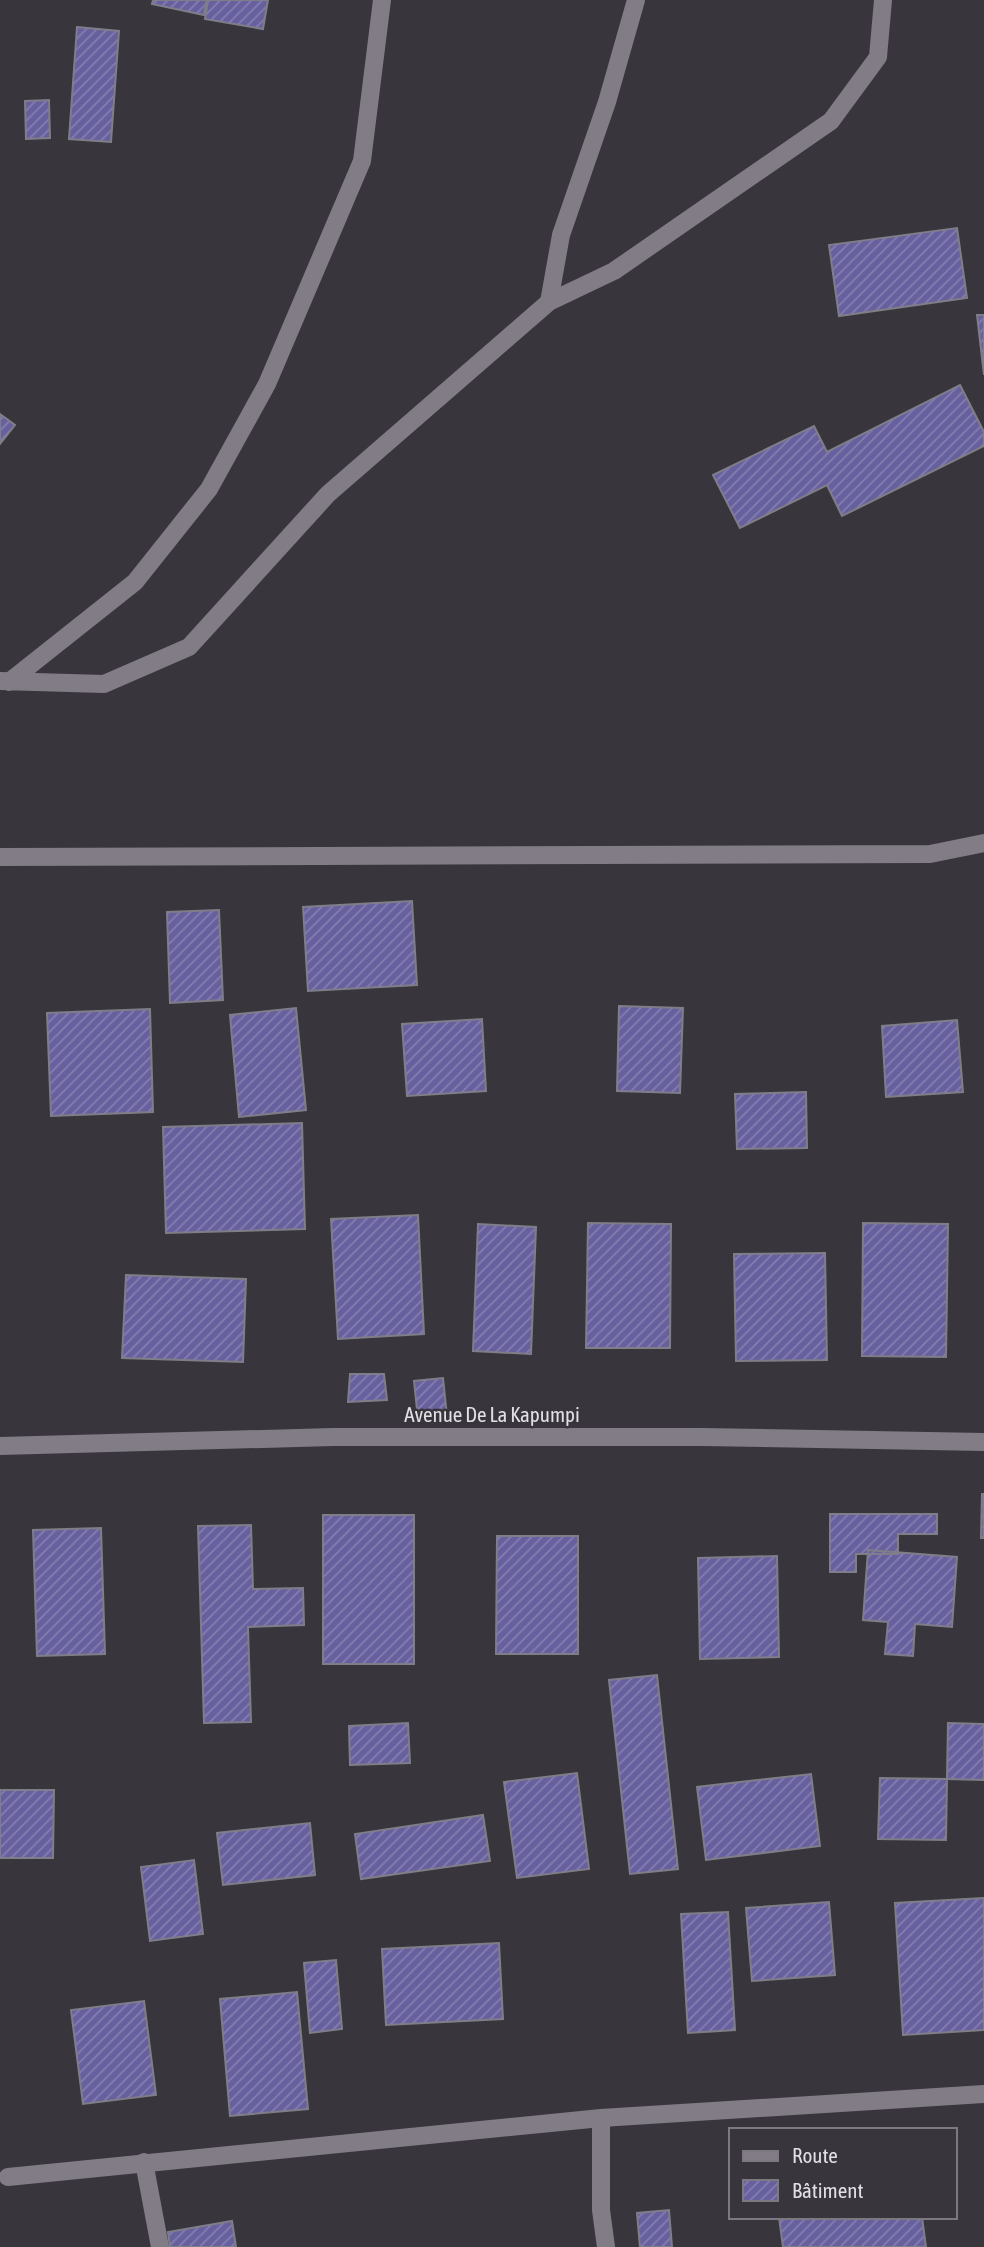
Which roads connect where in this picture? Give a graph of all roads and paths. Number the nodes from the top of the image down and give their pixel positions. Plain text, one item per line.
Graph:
1 (382, 0) edge
2 (636, 0) edge
3 (883, 0) edge
4 (549, 302) junction
5 (4, 681) edge
6 (984, 844) edge
7 (0, 857) edge
8 (984, 1442) edge
9 (0, 1446) edge
10 (984, 2094) edge
11 (601, 2118) junction
12 (144, 2162) junction
13 (8, 2177) dead end
14 (160, 2247) edge
15 (606, 2247) edge

1 - 5 street
2 - 4 street
3 - 4 street
4 - 5 street
6 - 7 street
8 - 9 street, Avenue De La Kapumpi
10 - 11 street
11 - 12 street
11 - 15 street
12 - 13 street
12 - 14 street

